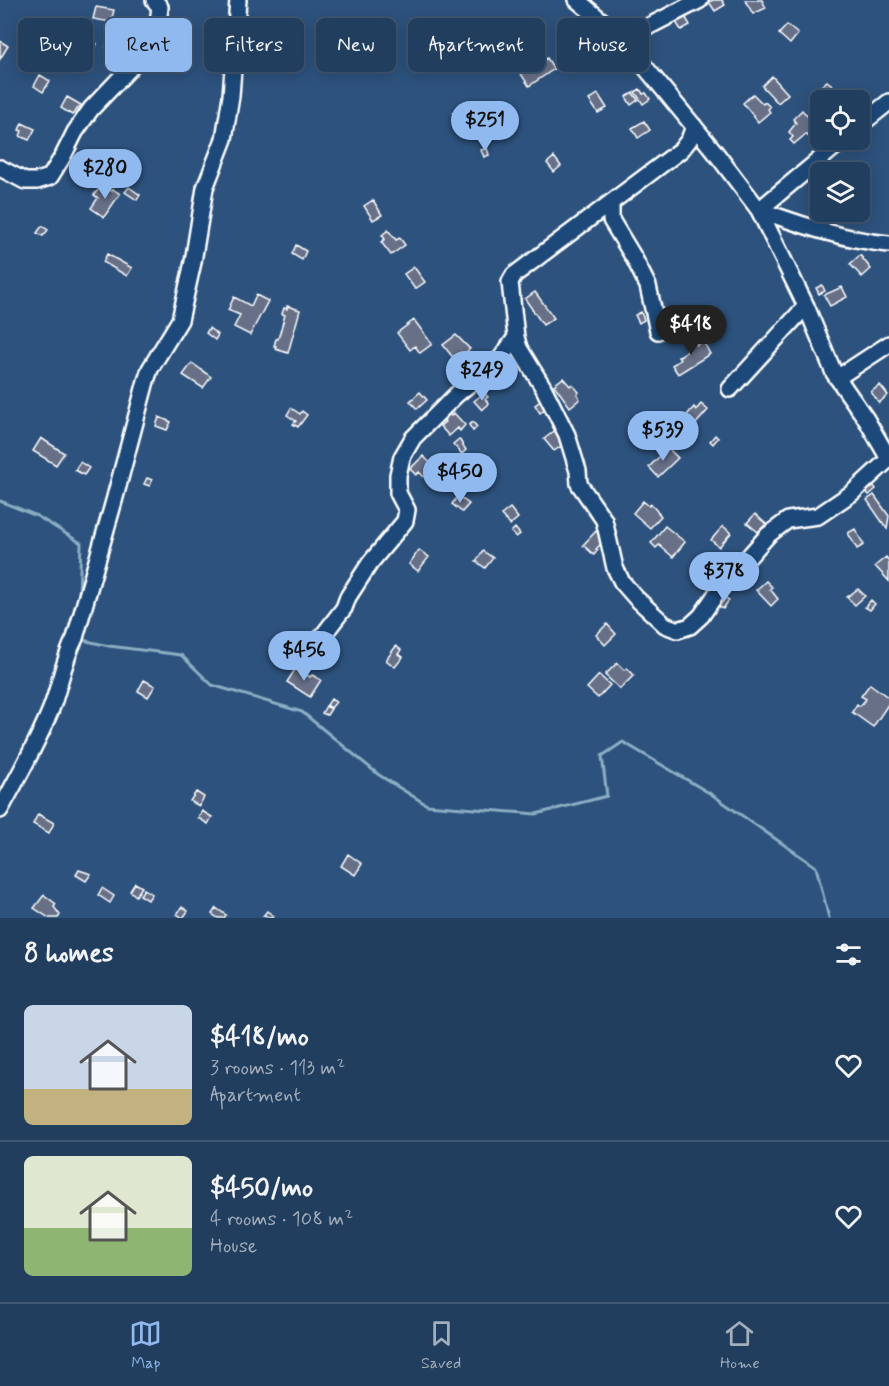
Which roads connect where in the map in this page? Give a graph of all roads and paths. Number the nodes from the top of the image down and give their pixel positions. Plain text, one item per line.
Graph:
1 (154, 0) edge
2 (238, 0) edge
3 (577, 0) edge
4 (700, 0) edge
5 (598, 18) edge
6 (649, 26) edge
7 (649, 72) edge
8 (889, 102) edge
9 (870, 117) edge
10 (694, 126) junction
11 (831, 150) edge
12 (0, 168) edge
13 (611, 203) junction
14 (759, 210) junction
15 (889, 244) edge
16 (806, 306) junction
17 (658, 331) dead end
18 (516, 337) junction
19 (889, 344) edge
20 (837, 378) junction
21 (730, 389) dead end
22 (308, 655) dead end
23 (0, 810) edge

1 - 12 street
2 - 23 street
3 - 5 street
4 - 6 street
7 - 10 street
8 - 9 street
10 - 13 street
10 - 14 street
11 - 14 street
13 - 17 street
13 - 18 street
14 - 15 street
14 - 16 street
16 - 20 street
16 - 21 street
18 - 20 street
18 - 22 street
19 - 20 street

